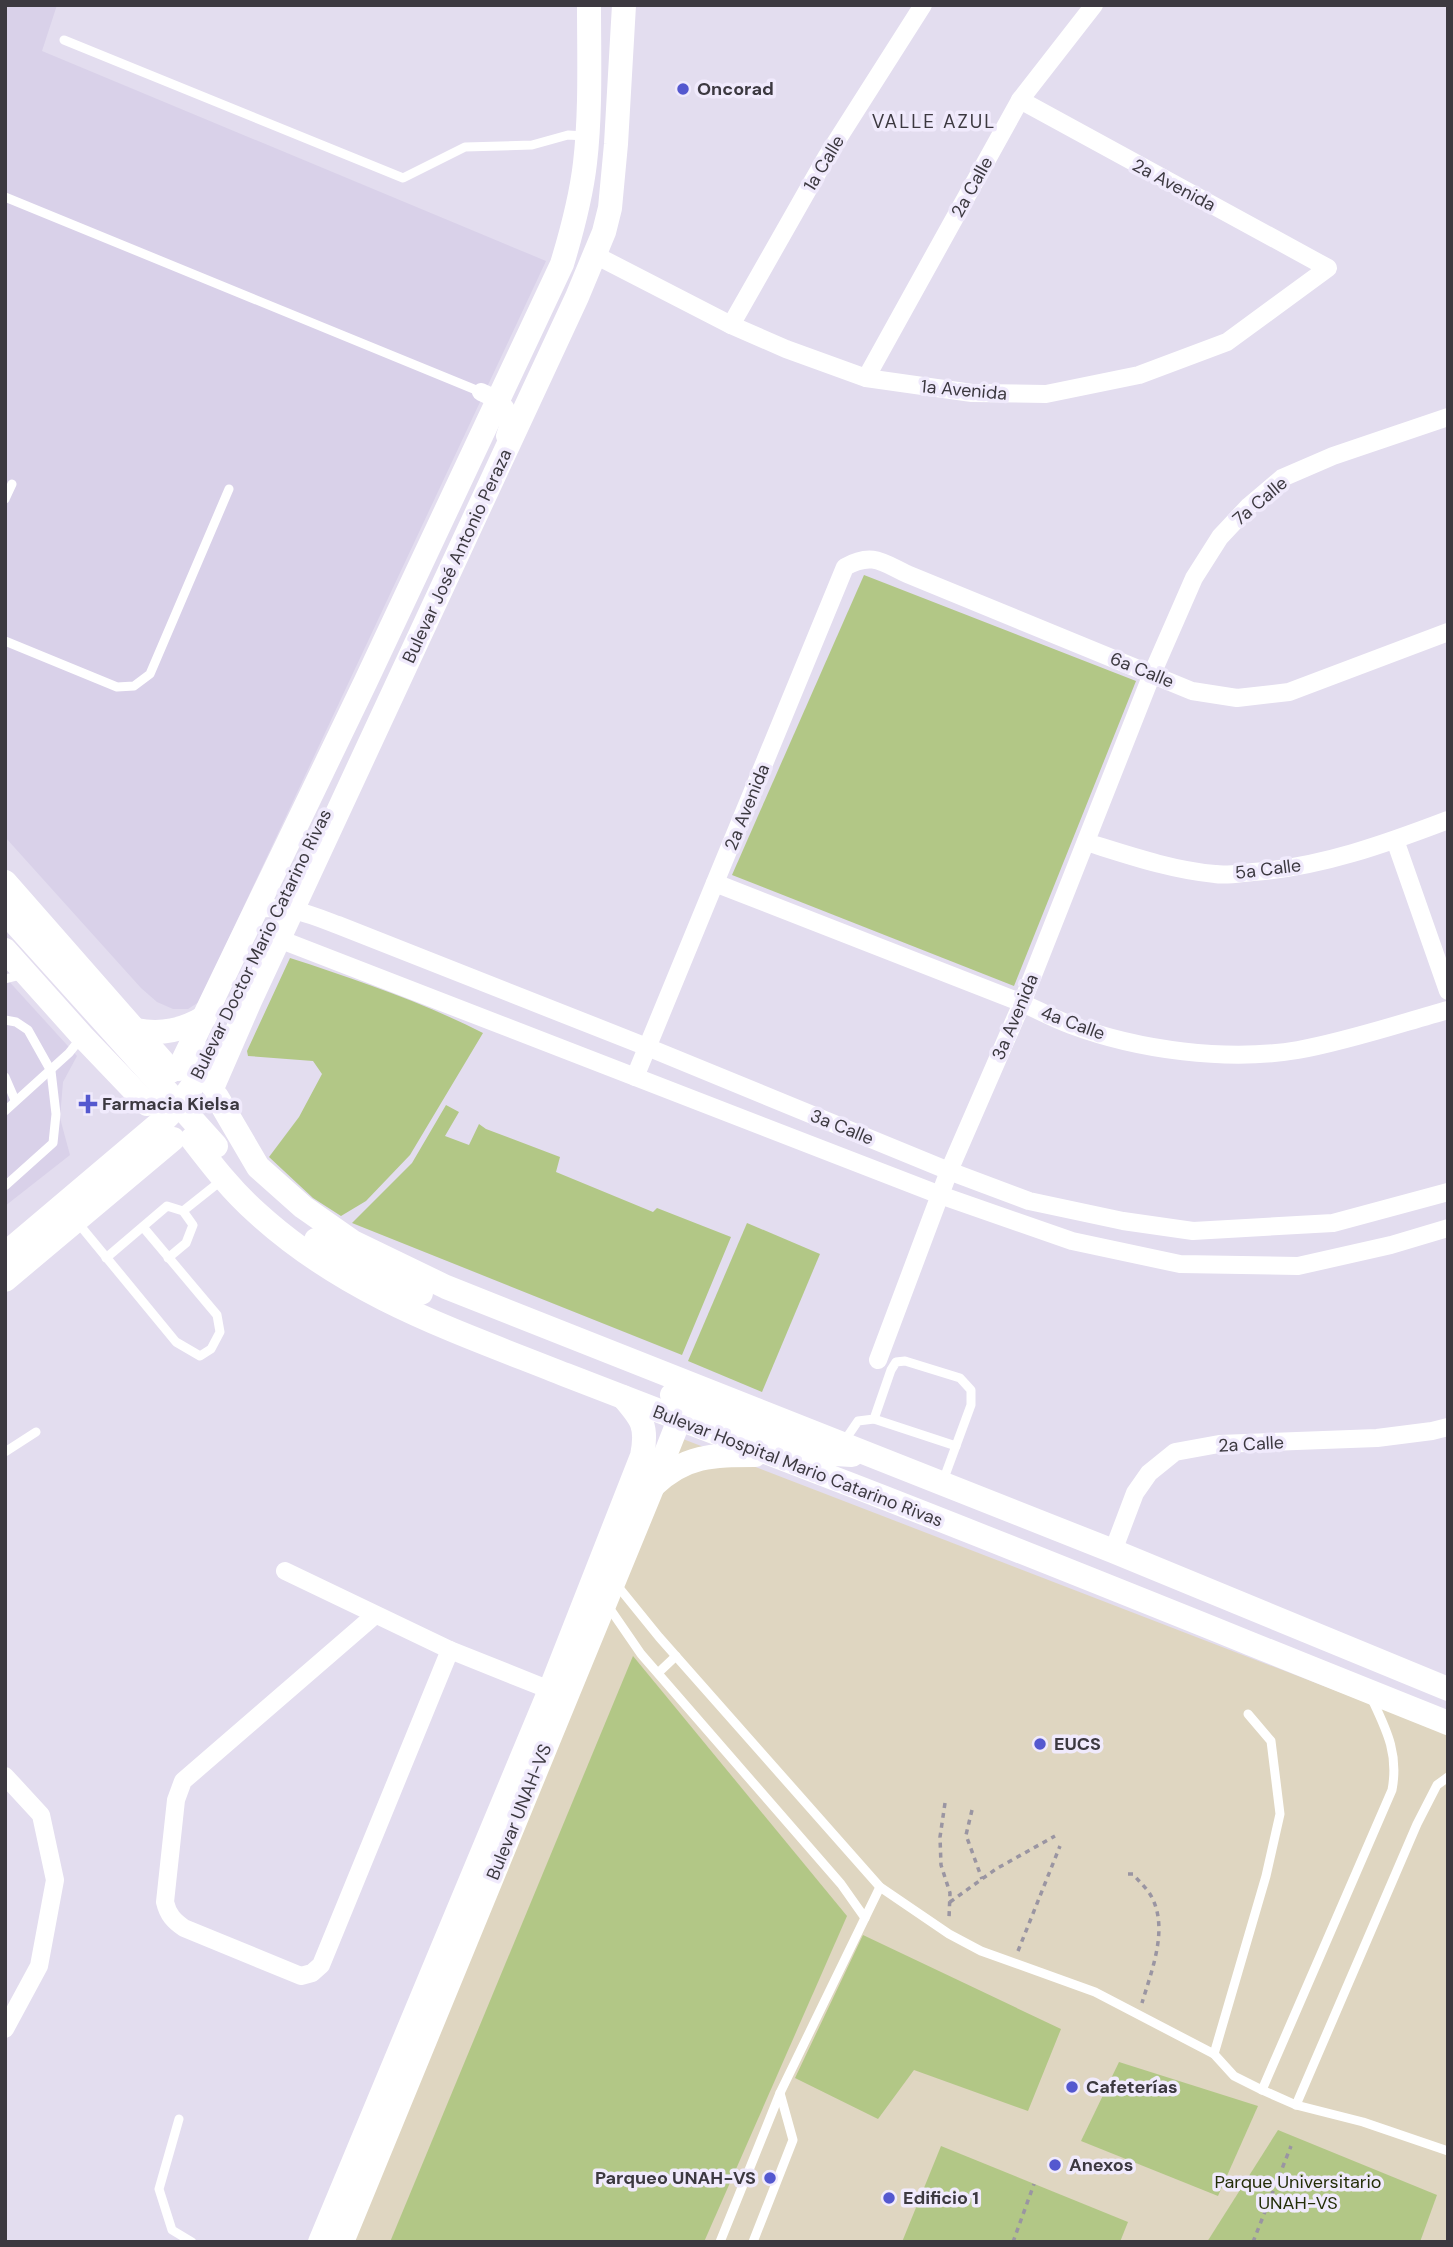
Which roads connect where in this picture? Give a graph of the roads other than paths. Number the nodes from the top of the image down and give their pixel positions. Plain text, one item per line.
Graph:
1 (589, 5) edge
2 (624, 5) edge
3 (923, 5) edge
4 (1094, 5) edge
5 (64, 40) dead end
6 (1020, 100) junction
7 (587, 136) junction
8 (5, 197) edge
9 (595, 255) junction
10 (1328, 268) joint
11 (731, 325) junction
12 (866, 378) junction
13 (491, 396) junction
14 (1448, 416) edge
15 (12, 484) dead end
16 (229, 489) dead end
17 (5, 499) edge
18 (479, 509) junction
19 (845, 567) joint
20 (1448, 632) edge
21 (5, 640) edge
22 (1152, 674) junction
23 (365, 683) junction
24 (392, 695) junction
25 (364, 725) junction
26 (1448, 820) edge
27 (1395, 840) junction
28 (1086, 842) junction
29 (5, 882) edge
30 (715, 883) junction
31 (257, 909) junction
32 (293, 909) junction
33 (5, 912) edge
34 (279, 939) junction
35 (5, 950) edge
36 (16, 977) edge
37 (1448, 991) edge
38 (1022, 1003) junction
39 (1448, 1010) edge
40 (205, 1017) junction
41 (5, 1020) edge
42 (136, 1030) junction
43 (82, 1036) junction
44 (647, 1047) junction
45 (175, 1070) junction
46 (51, 1071) junction
47 (5, 1077) edge
48 (635, 1077) junction
49 (215, 1092) junction
50 (15, 1100) junction
51 (148, 1109) junction
52 (5, 1111) edge
53 (182, 1139) junction
54 (949, 1171) junction
55 (223, 1179) junction
56 (5, 1186) edge
57 (1448, 1192) edge
58 (940, 1195) junction
59 (183, 1211) junction
60 (77, 1222) junction
61 (143, 1227) junction
62 (1448, 1228) edge
63 (5, 1232) edge
64 (5, 1254) edge
65 (106, 1258) junction
66 (168, 1258) junction
67 (5, 1280) edge
68 (878, 1360) dead end
69 (679, 1379) junction
70 (622, 1397) junction
71 (874, 1419) junction
72 (679, 1420) junction
73 (1448, 1427) edge
74 (36, 1432) dead end
75 (842, 1444) junction
76 (956, 1446) junction
77 (5, 1452) edge
78 (818, 1453) junction
79 (771, 1455) junction
80 (870, 1456) junction
81 (942, 1483) junction
82 (653, 1486) junction
83 (857, 1488) junction
84 (1113, 1551) junction
85 (285, 1571) dead end
86 (610, 1592) junction
87 (375, 1615) junction
88 (450, 1650) junction
89 (676, 1656) junction
90 (658, 1673) junction
91 (1448, 1689) edge
92 (550, 1690) junction
93 (1369, 1692) junction
94 (1248, 1714) dead end
95 (1448, 1723) edge
96 (5, 1776) edge
97 (1448, 1777) edge
98 (497, 1841) junction
99 (880, 1887) junction
100 (864, 1918) junction
101 (430, 2002) junction
102 (5, 2029) edge
103 (1214, 2054) junction
104 (1262, 2090) junction
105 (780, 2092) junction
106 (1296, 2105) junction
107 (179, 2119) dead end
108 (1448, 2151) edge
109 (192, 2242) edge
110 (320, 2242) edge
111 (342, 2242) edge
112 (720, 2242) edge
113 (753, 2242) edge

1 - 7 main road, Bulevar José Antonio Peraza
2 - 9 main road, Bulevar José Antonio Peraza
3 - 11 street, 1a Calle
4 - 6 street, 2a Calle
5 - 7 lane
6 - 10 street, 2a Avenida
6 - 12 street, 2a Calle
7 - 13 main road, Bulevar José Antonio Peraza
8 - 13 lane
9 - 11 street, 1a Avenida
9 - 18 main road, Bulevar José Antonio Peraza
10 - 12 street, 1a Avenida
11 - 12 street, 1a Avenida
13 - 18 street
13 - 23 main road, Bulevar José Antonio Peraza
14 - 22 street, 7a Calle
15 - 17 lane
16 - 21 lane
18 - 24 main road, Bulevar José Antonio Peraza
19 - 22 street, 6a Calle
19 - 30 street, 2a Avenida
20 - 22 street, 6a Calle
22 - 28 street, 3a Avenida
23 - 25 main road
23 - 31 main road, Bulevar José Antonio Peraza
24 - 25 main road
24 - 32 main road, Bulevar José Antonio Peraza
25 - 64 main road, Bulevar Doctor Mario Catarino Rivas
26 - 27 street, 5a Calle
27 - 28 street, 5a Calle
27 - 37 street
28 - 38 street, 3a Avenida
29 - 42 main road
30 - 38 street, 4a Calle
30 - 44 street, 2a Avenida
31 - 32 street, 3a Calle
31 - 40 main road, Bulevar José Antonio Peraza
32 - 34 main road, Bulevar José Antonio Peraza
32 - 44 street, 3a Calle
33 - 78 main road, Bulevar Hospital Mario Catarino Rivas
34 - 48 street, 3a Calle
34 - 49 main road, Bulevar José Antonio Peraza
35 - 36 main road
36 - 43 main road
38 - 39 street, 4a Calle
38 - 54 street, 3a Avenida
40 - 42 main road
40 - 45 main road, Bulevar José Antonio Peraza
41 - 46 lane
42 - 45 main road
43 - 46 lane
43 - 51 main road
44 - 48 street, 2a Avenida
44 - 54 street, 3a Calle
45 - 49 main road
45 - 51 main road
46 - 50 lane
46 - 56 lane
47 - 50 lane
48 - 58 street, 3a Calle
49 - 53 main road
49 - 69 main road, Bulevar Hospital Mario Catarino Rivas
50 - 52 lane
51 - 53 main road
51 - 63 main road
53 - 55 main road, Bulevar Hospital Mario Catarino Rivas
53 - 60 main road
54 - 57 street, 3a Calle
54 - 58 street, 3a Avenida
55 - 59 lane
55 - 70 main road, Bulevar Hospital Mario Catarino Rivas
58 - 62 street, 3a Calle
58 - 68 street, 3a Avenida
59 - 61 lane
59 - 66 lane
60 - 65 lane
60 - 67 main road
61 - 65 lane
61 - 66 lane
65 - 66 lane
69 - 72 main road, Bulevar UNAH-VS
69 - 75 main road, Bulevar Hospital Mario Catarino Rivas
70 - 72 main road, Bulevar Hospital Mario Catarino Rivas
70 - 92 main road, Bulevar UNAH-VS
71 - 75 lane
71 - 76 lane
71 - 76 lane
72 - 79 main road, Bulevar Hospital Mario Catarino Rivas
72 - 82 main road, Bulevar UNAH-VS
73 - 84 street, 2a Calle
74 - 77 lane
75 - 80 main road, Bulevar Hospital Mario Catarino Rivas
76 - 81 lane
78 - 80 main road
78 - 83 main road
79 - 82 main road
79 - 83 main road, Bulevar Hospital Mario Catarino Rivas
80 - 81 main road, Bulevar Hospital Mario Catarino Rivas
81 - 84 main road, Bulevar Hospital Mario Catarino Rivas
82 - 86 main road, Bulevar UNAH-VS
83 - 93 main road, Bulevar Hospital Mario Catarino Rivas
84 - 91 main road, Bulevar Hospital Mario Catarino Rivas
85 - 87 street
86 - 89 lane
86 - 90 lane
86 - 98 main road, Bulevar UNAH-VS
87 - 88 street
87 - 88 street
88 - 92 street
89 - 90 lane
89 - 99 lane
90 - 100 lane
92 - 98 main road, Bulevar UNAH-VS
93 - 95 main road, Bulevar Hospital Mario Catarino Rivas
93 - 104 lane
94 - 103 lane
96 - 102 street
97 - 106 lane
98 - 101 main road, Bulevar UNAH-VS
99 - 100 lane
99 - 103 lane
100 - 105 lane
101 - 110 main road, Bulevar UNAH-VS
101 - 111 main road, Bulevar UNAH-VS
103 - 104 lane
104 - 106 lane
105 - 112 lane
105 - 113 lane
106 - 108 lane
107 - 109 lane

